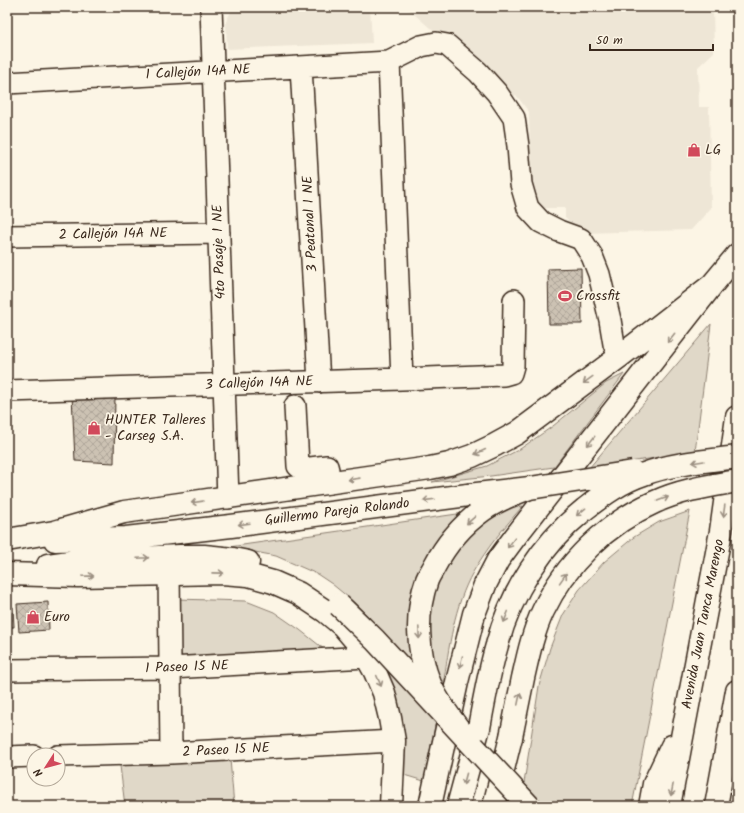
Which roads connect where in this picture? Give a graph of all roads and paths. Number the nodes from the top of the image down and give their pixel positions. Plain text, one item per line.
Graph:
1 (211, 7) edge
2 (389, 62) junction
3 (301, 67) junction
4 (213, 71) junction
5 (7, 82) edge
6 (218, 233) junction
7 (7, 236) edge
8 (737, 255) edge
9 (712, 285) junction
10 (514, 300) dead end
11 (619, 357) junction
12 (402, 379) junction
13 (319, 382) junction
14 (224, 385) junction
15 (7, 391) edge
16 (295, 406) dead end
17 (737, 417) edge
18 (737, 456) edge
19 (666, 467) junction
20 (737, 481) edge
21 (328, 483) junction
22 (530, 488) junction
23 (228, 498) junction
24 (7, 541) edge
25 (7, 572) edge
26 (169, 574) junction
27 (367, 657) junction
28 (170, 668) junction
29 (7, 670) edge
30 (737, 691) edge
31 (686, 718) junction
32 (471, 731) junction
33 (394, 741) junction
34 (737, 752) edge
35 (171, 753) junction
36 (26, 756) edge
37 (66, 756) edge
38 (7, 757) edge
39 (391, 806) edge
40 (430, 806) edge
41 (458, 806) edge
42 (494, 806) edge
43 (529, 806) edge
44 (650, 806) edge
45 (669, 806) edge
46 (716, 806) edge
47 (719, 806) edge

1 - 4 street, 4to Pasaje 1 NE
2 - 3 street, 1 Callejón 14A NE
2 - 11 street
2 - 12 street
3 - 4 street, 1 Callejón 14A NE
3 - 13 street, 3 Peatonal 1 NE
4 - 5 street, 1 Callejón 14A NE
4 - 6 street, 4to Pasaje 1 NE
6 - 7 street, 2 Callejón 14A NE
6 - 14 street, 4to Pasaje 1 NE
8 - 9 main road
9 - 11 main road
9 -> 40 main road
10 - 12 street, 3 Callejón 14A NE
11 -> 21 main road
12 - 13 street, 3 Callejón 14A NE
13 - 14 street, 3 Callejón 14A NE
14 - 15 street, 3 Callejón 14A NE
14 - 23 street, 4to Pasaje 1 NE
16 - 21 street
17 -> 31 main road, Avenida Juan Tanca Marengo
18 -> 19 main road, bridge
19 - 22 main road, Guillermo Pareja Rolando, bridge
19 -> 32 main road, bridge
42 -> 20 main road, bridge
21 - 23 main road
22 -> 24 main road, Guillermo Pareja Rolando, bridge
22 -> 32 main road, bridge
23 -> 24 main road
25 -> 26 main road
25 -> 32 main road, bridge
26 -> 27 main road
26 - 28 street
27 - 28 street, 1 Paseo 15 NE
27 -> 33 main road
28 - 29 street, 1 Paseo 15 NE
28 - 35 street
30 - 46 main road
31 - 44 main road
31 -> 45 main road, Avenida Juan Tanca Marengo
32 -> 41 main road
32 - 43 main road, bridge
33 - 35 street, 2 Paseo 15 NE
33 - 39 main road
34 - 47 main road
35 - 37 street, 2 Paseo 15 NE
36 - 38 street

